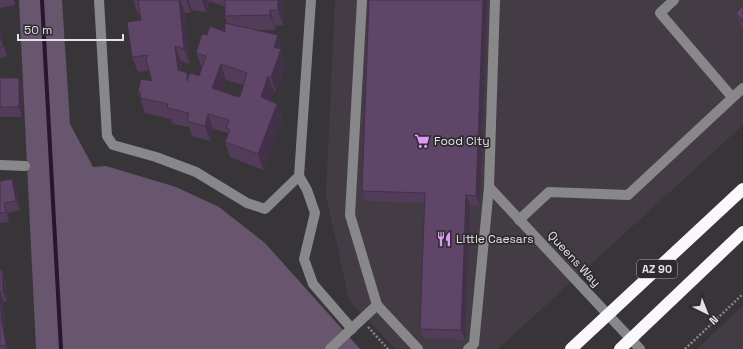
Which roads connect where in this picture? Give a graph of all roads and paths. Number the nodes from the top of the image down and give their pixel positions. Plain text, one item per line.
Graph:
1 (98, 0) edge
2 (311, 0) edge
3 (362, 0) edge
4 (495, 0) edge
5 (674, 0) edge
6 (743, 88) edge
7 (732, 97) junction
8 (0, 165) edge
9 (25, 166) dead end
10 (299, 176) junction
11 (489, 187) junction
12 (743, 189) edge
13 (520, 220) junction
14 (743, 232) edge
15 (743, 294) edge
16 (377, 305) junction
17 (608, 314) junction
18 (361, 321) junction
19 (352, 329) junction
20 (630, 339) junction
21 (330, 349) edge
22 (388, 349) edge
23 (418, 349) edge
24 (468, 349) edge
25 (571, 349) edge
26 (620, 349) edge
27 (640, 349) edge
28 (685, 349) edge

1 - 10 street
2 - 10 street
3 - 16 street
4 - 11 street
5 - 7 street
6 - 7 street
7 - 13 street
8 - 9 street
10 - 19 street
11 - 13 street, Queens Way
11 - 24 street
12 - 17 highway, AZ 90
13 - 17 street, Queens Way
14 - 20 highway, AZ 90
15 - 28 path
16 - 18 street
16 - 23 street
17 - 20 street, Queens Way
17 - 25 highway, AZ 90
18 - 19 street
18 - 22 path
19 - 21 street
20 - 26 highway, AZ 90
20 - 27 street, Queens Way

